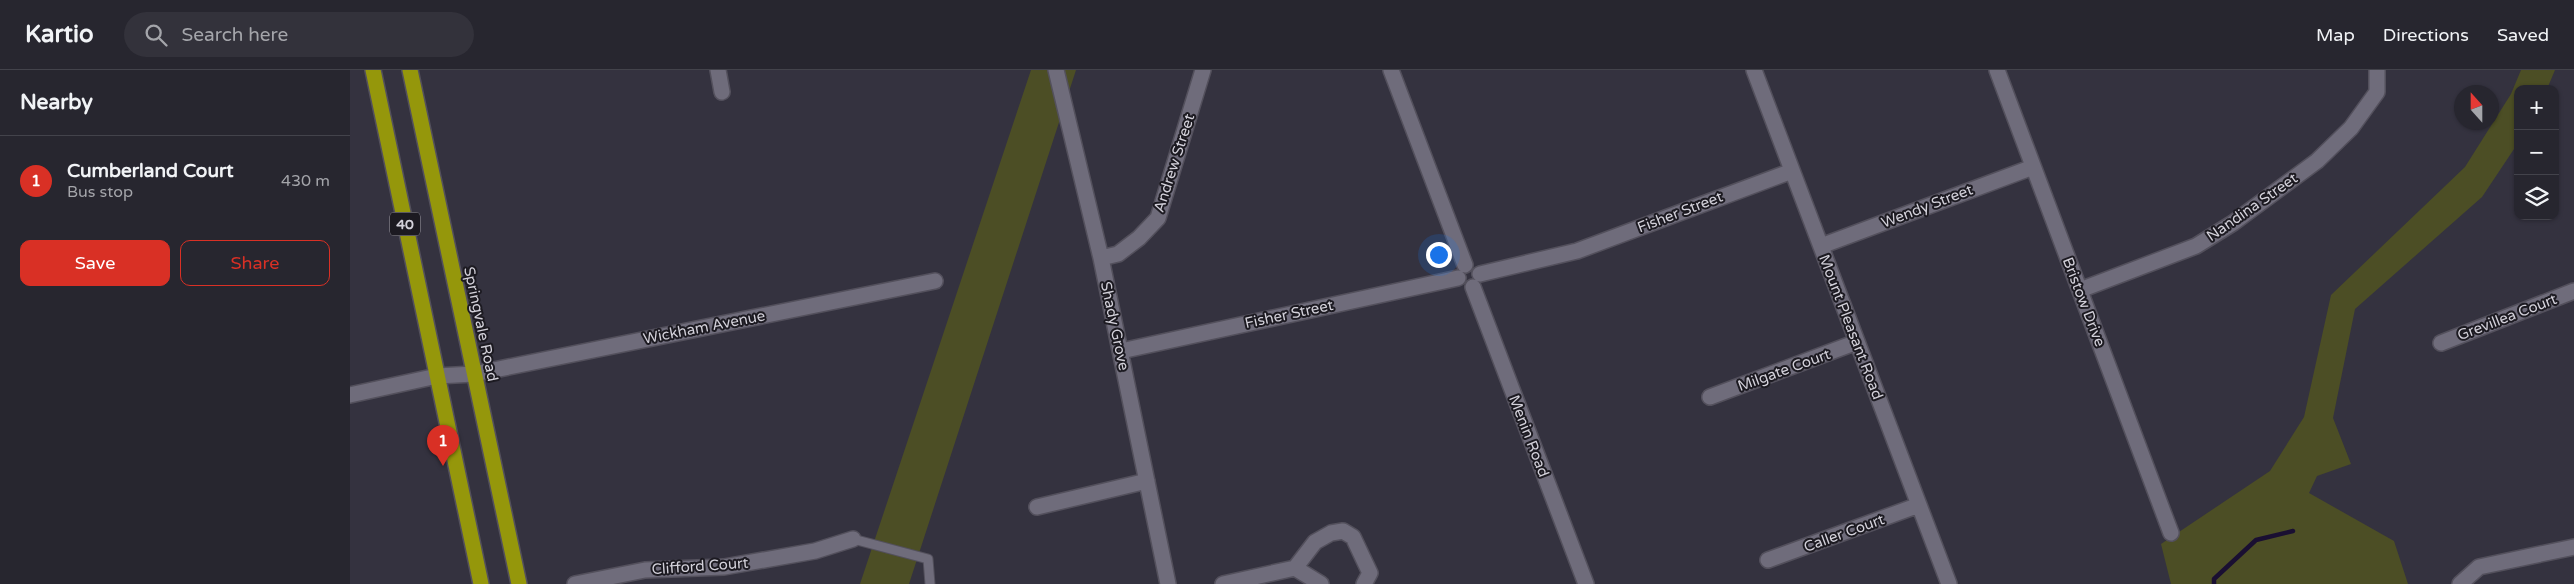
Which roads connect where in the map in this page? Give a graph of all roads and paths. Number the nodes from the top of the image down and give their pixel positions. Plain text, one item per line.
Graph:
1 (373, 70) edge
2 (410, 70) edge
3 (718, 70) edge
4 (1056, 70) edge
5 (1203, 70) edge
6 (1391, 70) edge
7 (1754, 70) edge
8 (1997, 70) edge
9 (2377, 70) edge
10 (722, 92) dead end
11 (2033, 167) junction
12 (1792, 170) junction
13 (1821, 246) junction
14 (1101, 258) junction
15 (1461, 271) junction
16 (935, 280) dead end
17 (1477, 281) junction
18 (2080, 290) junction
19 (2574, 291) edge
20 (1857, 342) junction
21 (2441, 343) dead end
22 (1120, 351) junction
23 (474, 374) junction
24 (437, 376) junction
25 (350, 395) edge
26 (1710, 397) dead end
27 (1147, 481) junction
28 (1919, 505) junction
29 (1037, 507) dead end
30 (2171, 533) dead end
31 (853, 539) joint
32 (2574, 547) edge
33 (1768, 560) dead end
34 (1295, 568) junction
35 (481, 584) edge
36 (518, 584) edge
37 (575, 584) edge
38 (930, 584) edge
39 (1168, 584) edge
40 (1223, 584) edge
41 (1322, 584) edge
42 (1364, 584) edge
43 (1586, 584) edge
44 (1949, 584) edge
45 (2460, 584) edge

1 - 24 highway, 40
2 - 23 highway, Springvale Road / 40
3 - 10 street
4 - 14 street, Shady Grove
5 - 14 street, Andrew Street
6 - 15 street
7 - 12 street, Mount Pleasant Road
8 - 11 street, Bristow Drive
9 - 18 street, Nandina Street
11 - 13 street, Wendy Street
11 - 18 street, Bristow Drive
12 - 13 street, Mount Pleasant Road
12 - 17 street, Fisher Street
13 - 20 street, Mount Pleasant Road
14 - 22 street, Shady Grove
15 - 17 street
15 - 17 street
15 - 22 street, Fisher Street
16 - 23 street, Wickham Avenue
17 - 43 street, Menin Road
18 - 30 street, Bristow Drive
19 - 21 street, Grevillea Court
20 - 26 street, Milgate Court
20 - 28 street, Mount Pleasant Road
22 - 27 street, Shady Grove
23 - 24 street, Wickham Avenue
23 - 36 highway, Springvale Road / 40
24 - 25 street, Wickham Avenue
24 - 35 highway, 40
27 - 29 street
27 - 39 street, Shady Grove
28 - 33 street, Caller Court
28 - 44 street, Mount Pleasant Road
31 - 37 street, Clifford Court
31 - 38 lane
32 - 45 street
34 - 40 street
34 - 41 street
34 - 42 street

